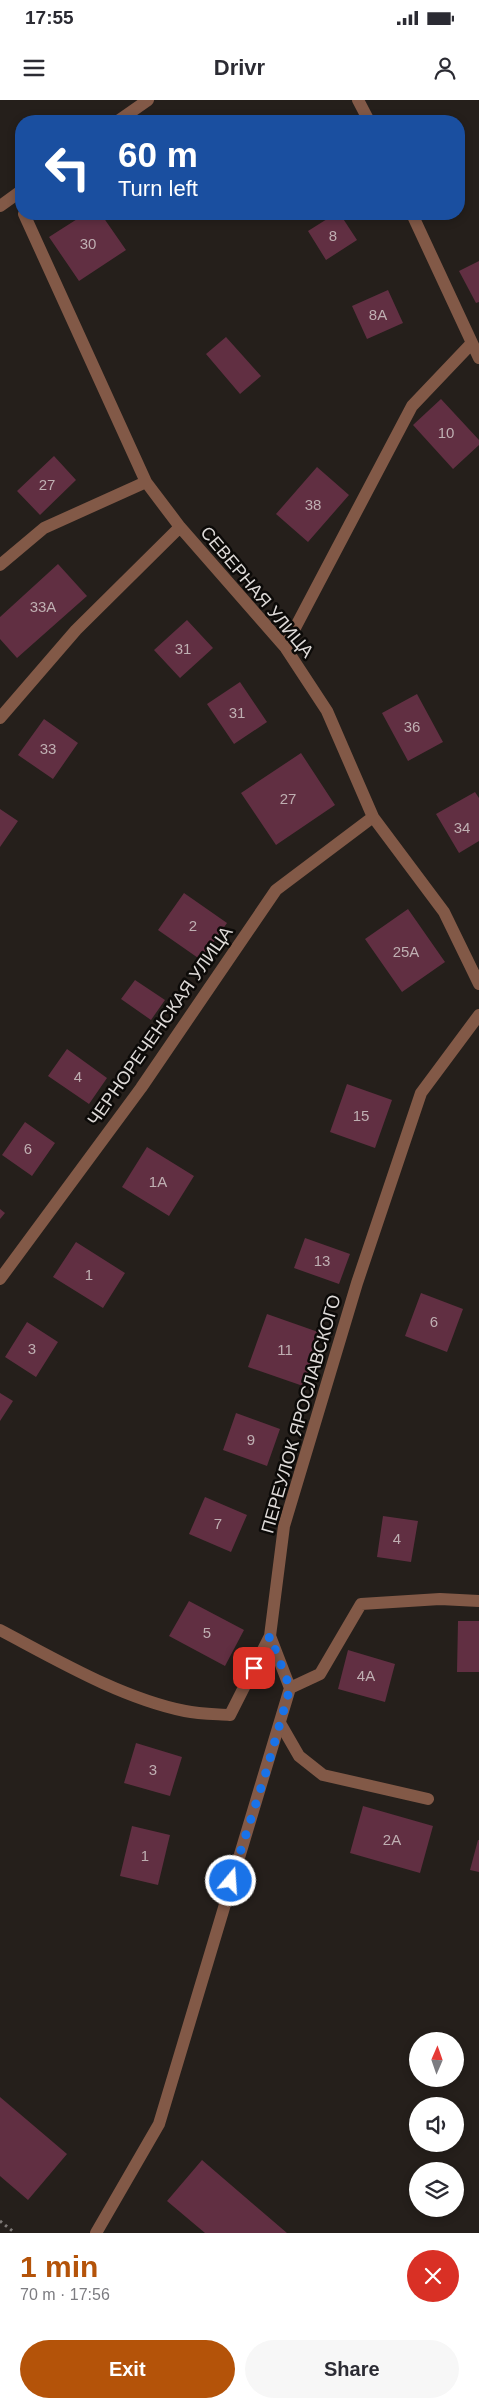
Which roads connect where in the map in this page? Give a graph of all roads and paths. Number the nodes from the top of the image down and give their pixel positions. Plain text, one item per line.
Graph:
1 (148, 100) edge
2 (358, 100) edge
3 (127, 115) edge
4 (366, 115) edge
5 (15, 195) edge
6 (0, 206) edge
7 (27, 220) edge
8 (415, 220) edge
9 (471, 344) junction
10 (479, 358) edge
11 (146, 482) junction
12 (180, 528) junction
13 (0, 565) edge
14 (285, 647) junction
15 (0, 718) edge
16 (373, 818) junction
17 (479, 984) edge
18 (479, 1015) edge
19 (0, 1279) edge
20 (479, 1601) edge
21 (0, 1630) edge
22 (270, 1636) junction
23 (290, 1688) junction
24 (280, 1723) junction
25 (428, 1799) dead end
26 (0, 2221) edge
27 (15, 2233) edge
28 (96, 2233) edge

1 - 3 street
2 - 4 street
5 - 6 street
7 - 11 street, СЕВЕРНАЯ УЛИЦА
8 - 9 street
9 - 10 street
9 - 14 street
11 - 12 street, СЕВЕРНАЯ УЛИЦА
11 - 13 street
12 - 14 street, СЕВЕРНАЯ УЛИЦА
12 - 15 street
14 - 16 street, СЕВЕРНАЯ УЛИЦА
16 - 17 street, СЕВЕРНАЯ УЛИЦА
16 - 19 street, ЧЕРНОРЕЧЕНСКАЯ УЛИЦА
18 - 22 street, ПЕРЕУЛОК ЯРОСЛАВСКОГО
20 - 23 street
21 - 22 street
22 - 23 street, ПЕРЕУЛОК ЯРОСЛАВСКОГО
23 - 24 street
24 - 25 street
24 - 28 street
26 - 27 path

